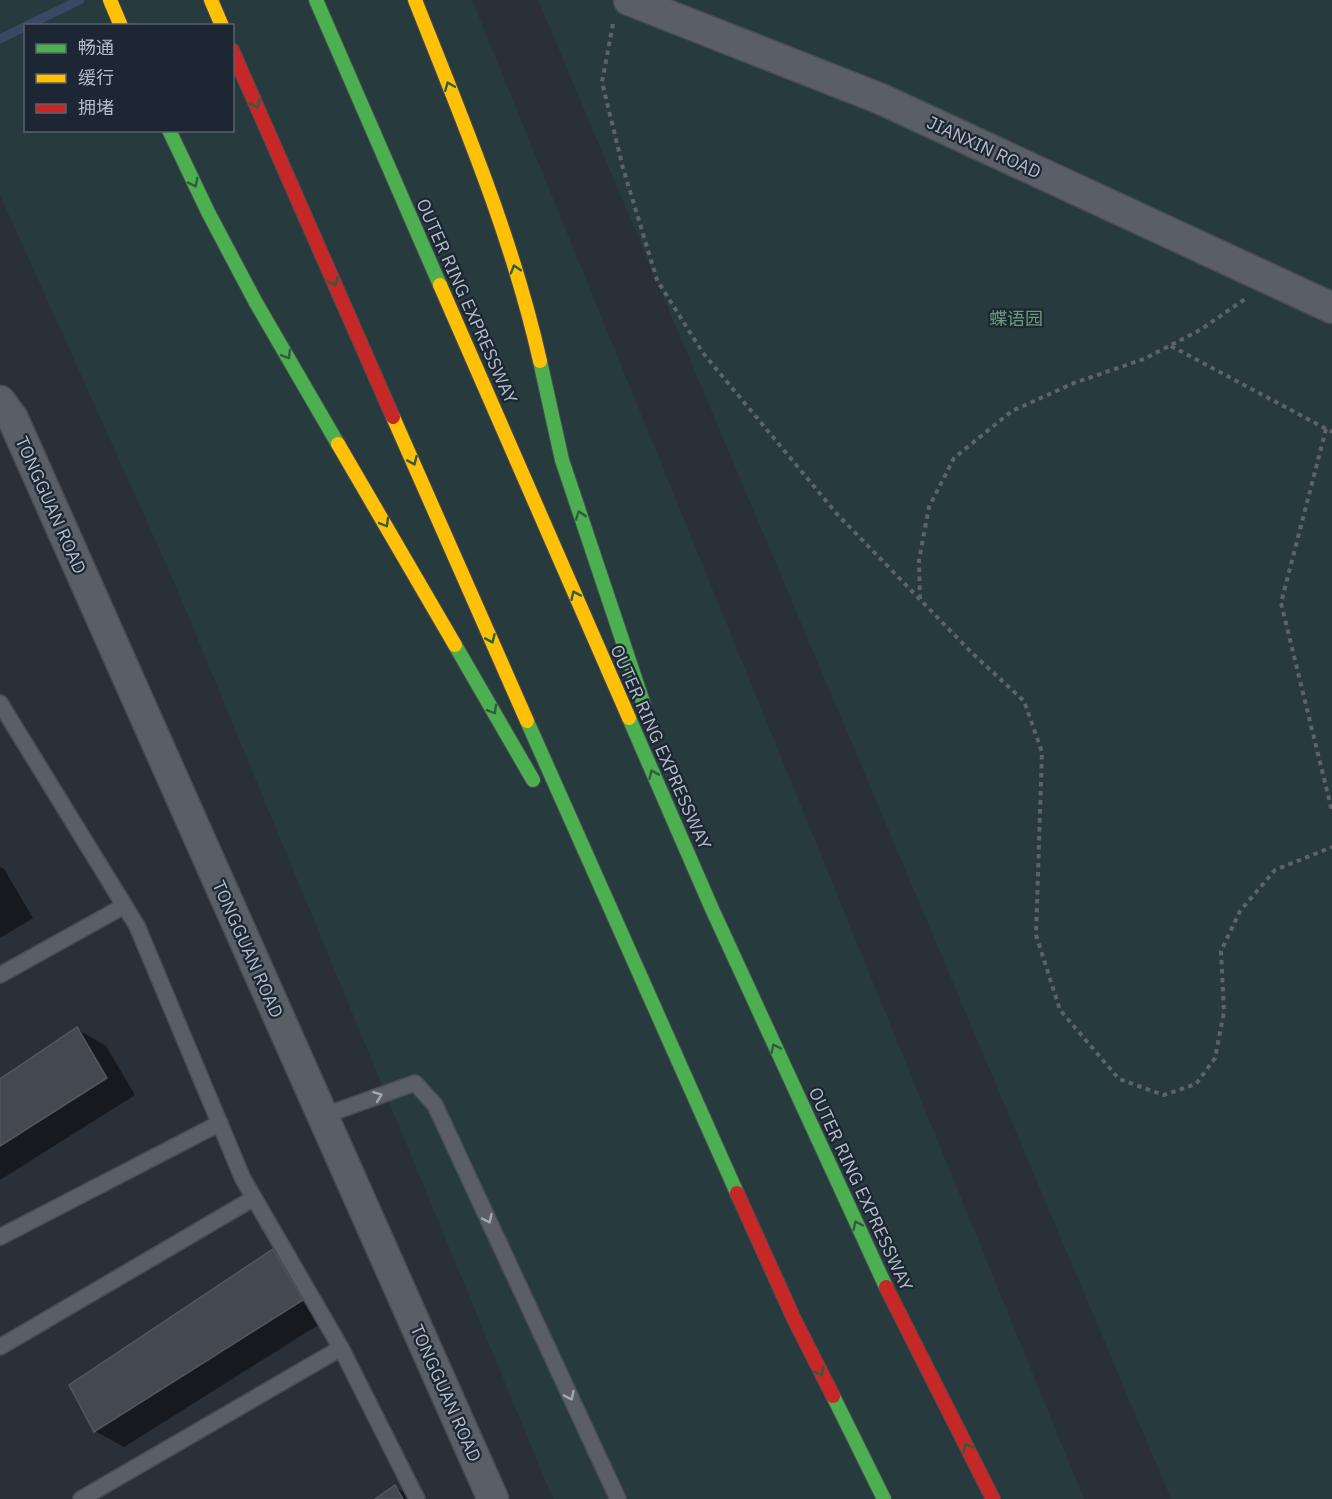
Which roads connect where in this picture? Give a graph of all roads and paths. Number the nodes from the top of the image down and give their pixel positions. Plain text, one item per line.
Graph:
1 (110, 0) edge
2 (211, 0) edge
3 (316, 0) edge
4 (415, 0) edge
5 (621, 12) edge
6 (120, 24) edge
7 (221, 24) edge
8 (234, 55) edge
9 (170, 132) edge
10 (1273, 280) junction
11 (1330, 302) edge
12 (1170, 345) junction
13 (0, 401) edge
14 (1326, 429) junction
15 (1332, 432) edge
16 (920, 599) junction
17 (0, 703) edge
18 (648, 717) dead end
19 (659, 751) dead end
20 (543, 797) dead end
21 (1332, 811) edge
22 (555, 818) dead end
23 (1332, 847) edge
24 (124, 906) junction
25 (712, 909) junction
26 (620, 932) junction
27 (0, 975) edge
28 (323, 1116) junction
29 (220, 1123) junction
30 (254, 1198) junction
31 (0, 1237) edge
32 (0, 1347) edge
33 (341, 1348) junction
34 (81, 1499) edge
35 (417, 1499) edge
36 (493, 1499) edge
37 (618, 1499) edge
38 (884, 1499) edge
39 (993, 1499) edge

1 - 6 highway
2 - 7 highway
25 -> 3 highway, OUTER RING EXPRESSWAY
18 -> 4 highway
5 - 10 street, JIANXIN ROAD
5 - 16 path
8 -> 26 highway
9 -> 20 highway
10 - 11 street, JIANXIN ROAD
10 - 12 path
12 - 14 path
12 - 16 path
13 - 28 street, TONGGUAN ROAD
14 - 15 path
14 - 21 path
16 - 23 path
17 - 24 lane
19 - 25 highway
22 - 26 highway
24 - 27 lane
24 - 29 lane
39 -> 25 highway, OUTER RING EXPRESSWAY
26 -> 38 highway
28 - 36 street, TONGGUAN ROAD
28 -> 37 lane
29 - 30 lane
29 - 31 lane
30 - 32 lane
30 - 33 lane
33 - 34 lane
33 - 35 lane

